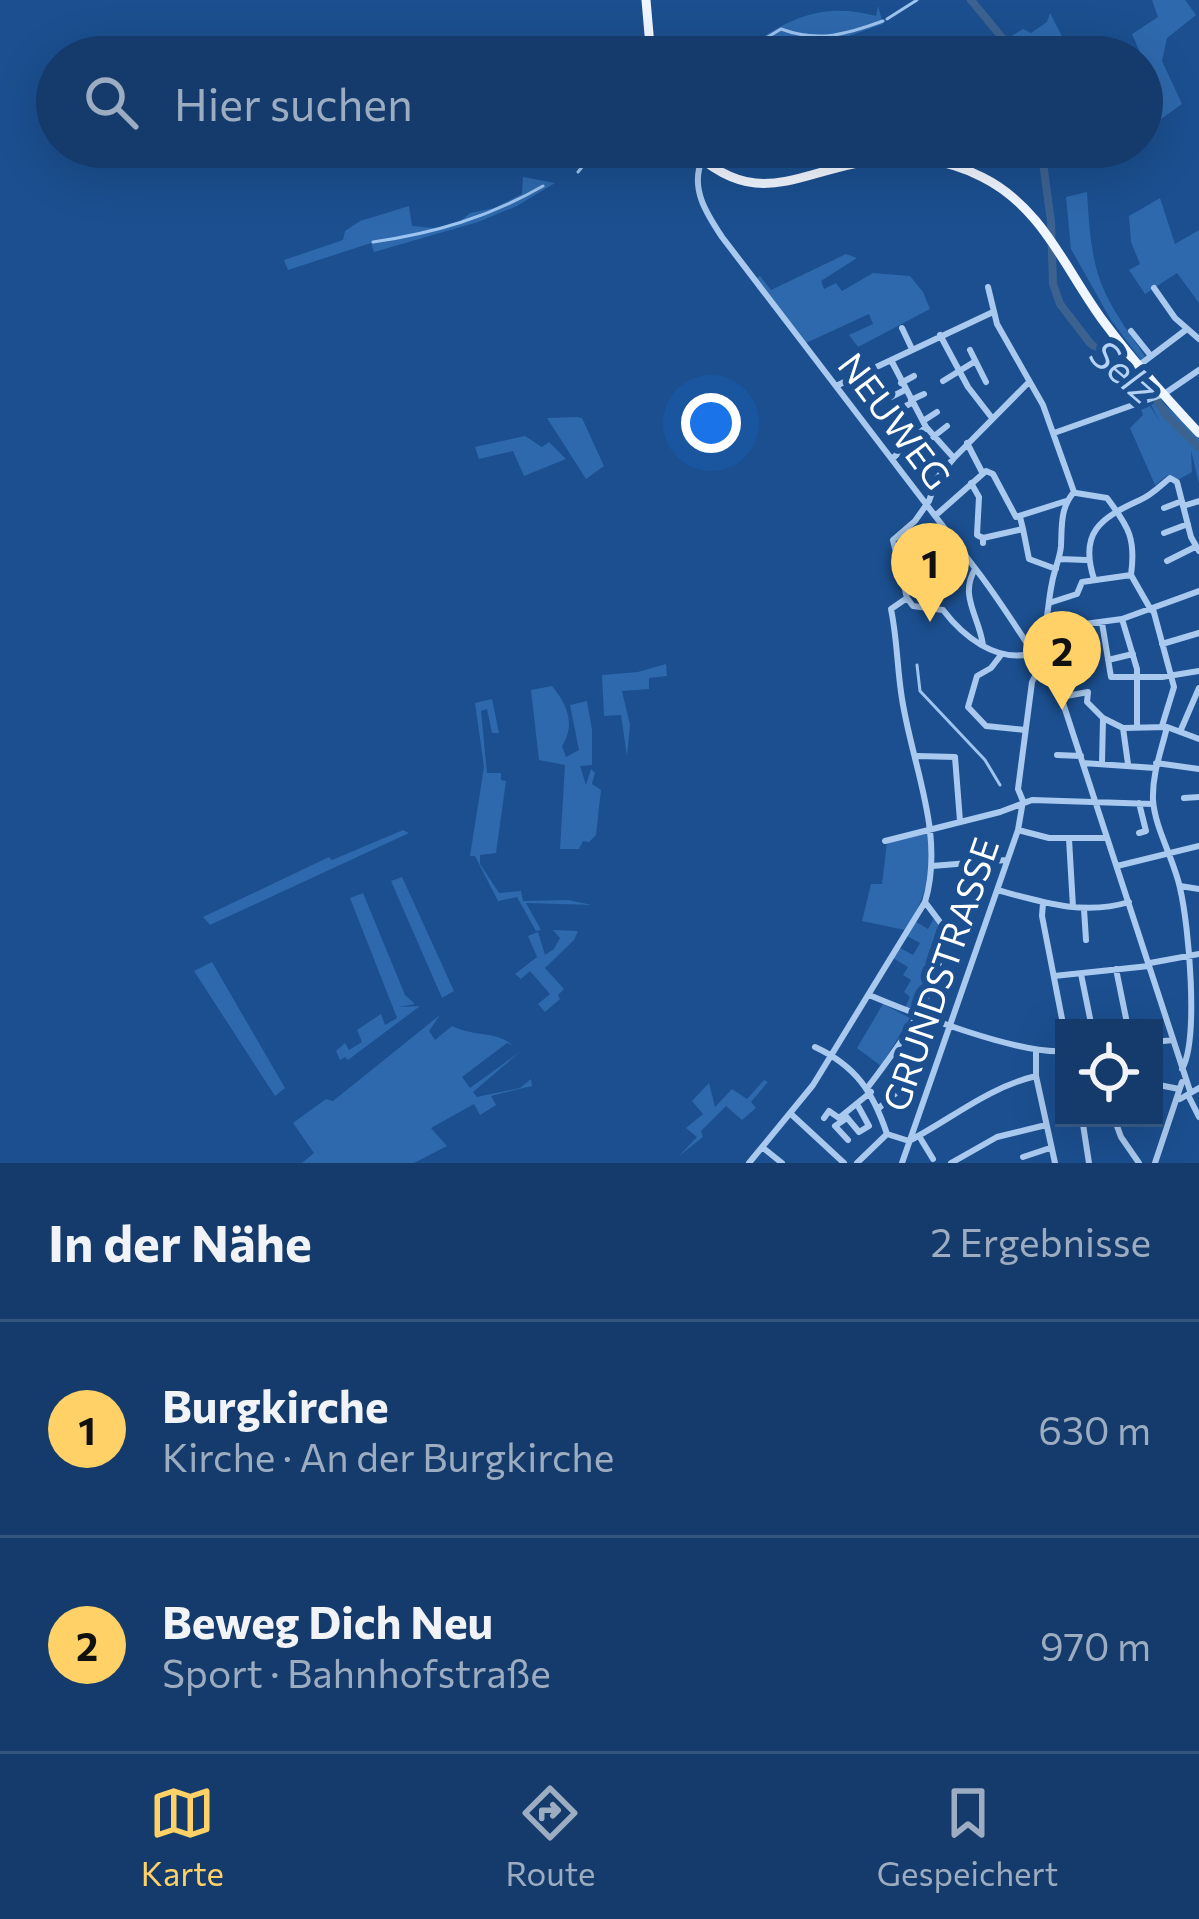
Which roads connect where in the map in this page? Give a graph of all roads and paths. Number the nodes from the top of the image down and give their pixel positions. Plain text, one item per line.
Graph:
1 (646, 0) edge
2 (649, 36) edge
3 (702, 168) edge
4 (715, 168) edge
5 (842, 168) edge
6 (958, 168) edge
7 (988, 287) dead end
8 (1154, 288) dead end
9 (993, 312) junction
10 (902, 328) dead end
11 (1187, 329) junction
12 (1131, 331) dead end
13 (940, 334) junction
14 (1199, 339) edge
15 (912, 349) junction
16 (970, 350) dead end
17 (1151, 356) junction
18 (891, 360) junction
19 (974, 362) junction
20 (1142, 363) dead end
21 (1199, 370) edge
22 (958, 371) junction
23 (914, 376) dead end
24 (944, 381) dead end
25 (986, 382) dead end
26 (1028, 383) junction
27 (836, 386) junction
28 (903, 386) junction
29 (924, 394) dead end
30 (890, 397) dead end
31 (1157, 397) junction
32 (911, 401) junction
33 (897, 410) dead end
34 (937, 412) dead end
35 (992, 418) junction
36 (924, 424) junction
37 (947, 426) dead end
38 (1054, 433) junction
39 (1199, 434) edge
40 (934, 437) junction
41 (967, 443) junction
42 (954, 458) junction
43 (892, 459) junction
44 (982, 472) junction
45 (1192, 475) dead end
46 (1173, 481) junction
47 (971, 483) junction
48 (1075, 493) junction
49 (1181, 500) junction
50 (924, 501) junction
51 (1066, 501) junction
52 (1199, 501) edge
53 (1164, 508) dead end
54 (1118, 512) junction
55 (935, 516) junction
56 (1020, 517) junction
57 (1188, 524) junction
58 (1023, 529) junction
59 (1164, 533) dead end
60 (1197, 549) edge
61 (1060, 559) junction
62 (1086, 560) junction
63 (1168, 561) dead end
64 (976, 568) junction
65 (1056, 569) junction
66 (1131, 574) junction
67 (1094, 579) junction
68 (1199, 590) edge
69 (908, 598) junction
70 (1049, 603) junction
71 (1152, 610) junction
72 (1122, 619) junction
73 (1102, 623) junction
74 (958, 629) junction
75 (1046, 629) junction
76 (1199, 633) edge
77 (948, 636) dead end
78 (983, 644) junction
79 (1162, 644) junction
80 (1030, 654) junction
81 (1133, 654) junction
82 (996, 656) junction
83 (1108, 660) junction
84 (1040, 666) junction
85 (1199, 670) edge
86 (1172, 676) junction
87 (1137, 679) junction
88 (1199, 688) edge
89 (1061, 697) junction
90 (1103, 718) junction
91 (1164, 727) junction
92 (1123, 728) junction
93 (1137, 728) junction
94 (1025, 730) junction
95 (1180, 732) junction
96 (1199, 739) edge
97 (1010, 740) dead end
98 (1024, 741) junction
99 (1057, 755) dead end
100 (917, 756) junction
101 (1082, 760) junction
102 (1102, 763) junction
103 (1128, 764) junction
104 (1156, 765) junction
105 (1199, 770) edge
106 (1184, 797) dead end
107 (1199, 797) edge
108 (1023, 801) junction
109 (1094, 801) junction
110 (1139, 803) junction
111 (1153, 804) junction
112 (960, 821) junction
113 (929, 829) junction
114 (1018, 830) junction
115 (1139, 833) dead end
116 (1107, 838) junction
117 (1070, 839) junction
118 (885, 841) dead end
119 (1199, 846) edge
120 (1169, 850) junction
121 (1008, 860) junction
122 (932, 866) junction
123 (1117, 866) junction
124 (1180, 886) junction
125 (1199, 889) edge
126 (998, 890) junction
127 (925, 902) junction
128 (1129, 902) junction
129 (1043, 903) junction
130 (1073, 908) junction
131 (1084, 909) junction
132 (1086, 940) dead end
133 (1195, 954) edge
134 (1148, 965) junction
135 (1116, 969) junction
136 (1082, 974) junction
137 (1054, 976) junction
138 (868, 995) junction
139 (916, 1014) junction
140 (1062, 1019) edge
141 (1090, 1019) edge
142 (1126, 1019) edge
143 (950, 1024) junction
144 (1173, 1040) junction
145 (1163, 1041) edge
146 (1195, 1041) edge
147 (815, 1047) dead end
148 (1036, 1050) junction
149 (1055, 1051) edge
150 (833, 1055) junction
151 (1183, 1068) junction
152 (900, 1075) dead end
153 (1036, 1076) junction
154 (870, 1090) junction
155 (1188, 1090) edge
156 (824, 1102) dead end
157 (857, 1104) junction
158 (879, 1108) junction
159 (791, 1114) junction
160 (845, 1116) junction
161 (1199, 1117) edge
162 (1046, 1125) junction
163 (869, 1126) junction
164 (1083, 1127) edge
165 (1117, 1127) edge
166 (919, 1136) junction
167 (884, 1137) junction
168 (848, 1140) dead end
169 (909, 1141) junction
170 (762, 1147) junction
171 (1050, 1148) junction
172 (1023, 1157) dead end
173 (933, 1159) dead end
174 (749, 1163) edge
175 (782, 1163) edge
176 (844, 1163) edge
177 (857, 1163) edge
178 (902, 1163) edge
179 (951, 1163) edge
180 (1055, 1163) edge
181 (1089, 1163) edge
182 (1139, 1163) edge
183 (1155, 1163) edge

1 - 2 main road
3 - 27 street, NEUWEG
4 - 5 main road
6 - 31 main road
7 - 9 street
8 - 11 street
9 - 13 street
9 - 26 street
10 - 15 street
11 - 14 street
11 - 17 street
12 - 17 street
13 - 15 street
13 - 22 street
15 - 18 street
16 - 19 street
17 - 20 street
18 - 27 street
18 - 28 street
19 - 22 street
19 - 25 street
21 - 31 street
22 - 24 street
22 - 35 street
23 - 28 street
26 - 35 street
26 - 38 street
27 - 43 street, NEUWEG
28 - 30 street
28 - 32 street
29 - 32 street
31 - 38 street
31 - 39 main road
32 - 33 street
32 - 36 street
34 - 36 street
35 - 41 street
36 - 40 street
36 - 43 street
37 - 40 street
38 - 48 street
40 - 42 street
41 - 42 street
41 - 44 street
42 - 50 street
43 - 50 street, NEUWEG
44 - 47 street
44 - 56 street
45 - 46 street
46 - 49 street
46 - 54 street
47 - 55 street
47 - 58 street
48 - 51 street
48 - 54 street
49 - 52 street
49 - 53 street
49 - 57 street
50 - 55 street, NEUWEG
50 - 69 street
51 - 56 street
51 - 61 street
54 - 62 street
54 - 66 street
55 - 64 street, NEUWEG
56 - 58 street
57 - 59 street
57 - 60 street
58 - 65 street
60 - 63 street
61 - 62 street
61 - 65 street
62 - 67 street
64 - 78 street
64 - 80 street, NEUWEG
65 - 70 street
66 - 67 street
66 - 71 street
67 - 70 street
68 - 71 street
69 - 74 street
69 - 100 street
70 - 75 street
71 - 72 street
71 - 79 street
72 - 73 street
72 - 81 street
73 - 75 street
73 - 83 street
74 - 77 street
74 - 78 street
75 - 80 street
76 - 79 street
78 - 82 street
79 - 86 street
80 - 82 street
80 - 84 street, NEUWEG
81 - 83 street
81 - 87 street
82 - 94 street
83 - 87 street
84 - 89 street, NEUWEG
84 - 94 street, GRUNDSTRASSE
85 - 86 street
86 - 87 street
86 - 91 street
87 - 93 street
88 - 95 street
89 - 90 street
89 - 101 street, NEUWEG
90 - 92 street
90 - 102 street
91 - 93 street
91 - 95 street
91 - 104 street
92 - 93 street
92 - 103 street
94 - 98 street, GRUNDSTRASSE
95 - 96 street
97 - 98 street
98 - 108 street, GRUNDSTRASSE
99 - 101 street
100 - 112 street
100 - 113 street
101 - 102 street
101 - 109 street, NEUWEG
102 - 103 street
103 - 104 street
104 - 105 street
104 - 111 street
106 - 107 street
108 - 109 street
108 - 112 street
108 - 114 street, GRUNDSTRASSE
109 - 110 street
109 - 116 street, NEUWEG
110 - 111 street
110 - 115 street
111 - 120 street
112 - 113 street
113 - 118 street
113 - 122 street
114 - 117 street
114 - 121 street, GRUNDSTRASSE
116 - 117 street
116 - 123 street, NEUWEG
117 - 130 street
119 - 120 street
120 - 123 street
120 - 124 street
121 - 122 street
121 - 126 street, GRUNDSTRASSE
122 - 127 street
123 - 128 street, NEUWEG
124 - 125 street
124 - 133 street
126 - 129 street
126 - 143 street, GRUNDSTRASSE
127 - 138 street
127 - 139 street
128 - 131 street
128 - 134 street, NEUWEG
129 - 130 street
129 - 137 street
130 - 131 street
131 - 132 street
133 - 134 street
133 - 146 street
134 - 135 street
134 - 144 street, NEUWEG
135 - 136 street
135 - 142 street
136 - 137 street
136 - 141 street
137 - 140 street
138 - 139 street
138 - 150 street
139 - 143 street
139 - 154 street
143 - 148 street
143 - 169 street, GRUNDSTRASSE
144 - 145 street
144 - 151 street, NEUWEG
146 - 151 street
147 - 150 street
148 - 149 street
148 - 153 street
150 - 154 street
150 - 159 street
151 - 155 street
152 - 158 street
153 - 162 street
153 - 166 street
154 - 157 street
154 - 158 street
155 - 161 street
155 - 183 street
156 - 160 street
157 - 160 street
157 - 163 street
158 - 167 street
159 - 170 street
159 - 176 street
160 - 163 street
160 - 168 street
162 - 171 street
162 - 179 street
163 - 167 street
164 - 181 street
165 - 182 street
166 - 169 street
166 - 173 street
167 - 169 street
167 - 177 street
169 - 178 street, GRUNDSTRASSE
170 - 174 street
170 - 175 street
171 - 172 street
171 - 180 street

